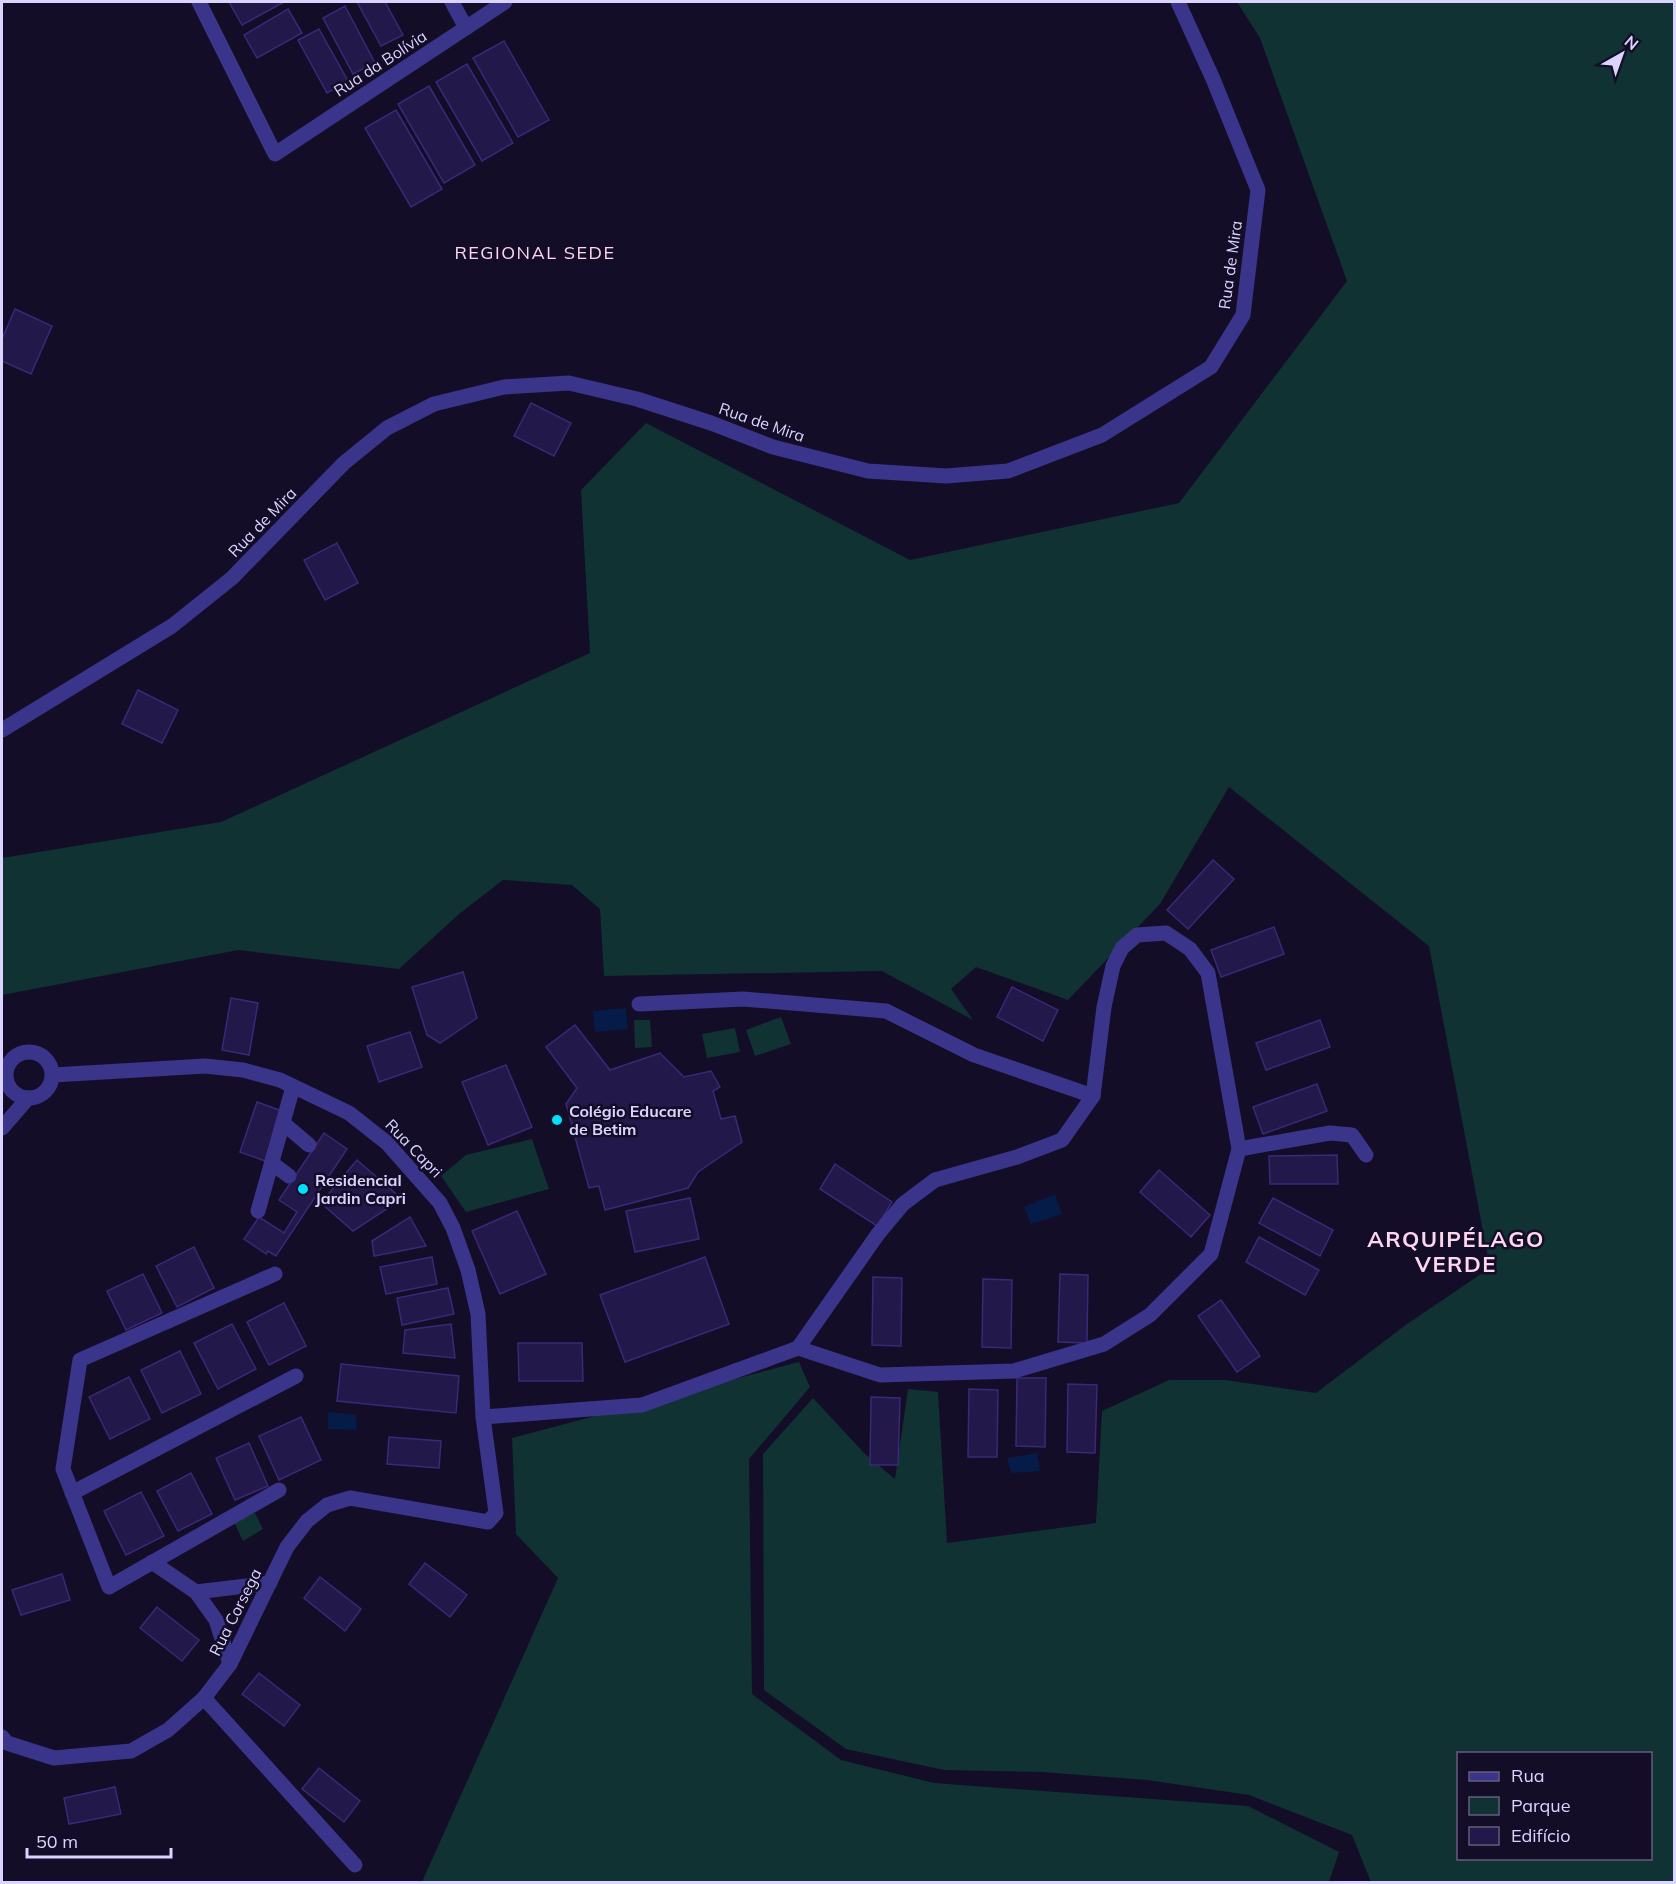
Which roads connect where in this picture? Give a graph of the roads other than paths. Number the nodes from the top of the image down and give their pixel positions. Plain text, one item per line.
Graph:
1 (199, 2) edge
2 (452, 2) edge
3 (505, 2) edge
4 (1178, 2) edge
5 (466, 28) junction
6 (2, 730) edge
7 (639, 1004) dead end
8 (6, 1058) edge
9 (53, 1075) junction
10 (293, 1087) junction
11 (1092, 1096) junction
12 (28, 1098) junction
13 (284, 1123) junction
14 (2, 1128) edge
15 (309, 1145) dead end
16 (1239, 1149) junction
17 (1366, 1155) dead end
18 (273, 1164) junction
19 (289, 1176) dead end
20 (258, 1211) dead end
21 (275, 1274) dead end
22 (798, 1348) junction
23 (296, 1376) dead end
24 (483, 1417) junction
25 (279, 1490) dead end
26 (72, 1493) junction
27 (495, 1513) joint
28 (152, 1562) junction
29 (270, 1583) junction
30 (196, 1592) junction
31 (230, 1664) junction
32 (204, 1698) junction
33 (2, 1737) edge
34 (355, 1865) dead end

1 - 5 street, Rua da Bolívia
2 - 5 street
3 - 5 street, Rua da Bolívia
4 - 6 street, Rua de Mira
7 - 11 street
8 - 9 street
8 - 12 street
9 - 10 street, Rua Capri
9 - 12 street
10 - 13 street
10 - 24 street, Rua Capri
11 - 16 street
11 - 22 street
12 - 14 street
13 - 15 street
13 - 18 street
16 - 17 street
16 - 22 street
18 - 19 street
18 - 20 street
21 - 26 street
22 - 24 street
23 - 26 street
24 - 27 street, Rua Capri
25 - 28 street
26 - 28 street
27 - 29 street, Rua Corsega
28 - 30 street
29 - 30 street
29 - 31 street, Rua Corsega
30 - 31 street
31 - 32 street, Rua Corsega
32 - 33 street, Rua Corsega
32 - 34 street

